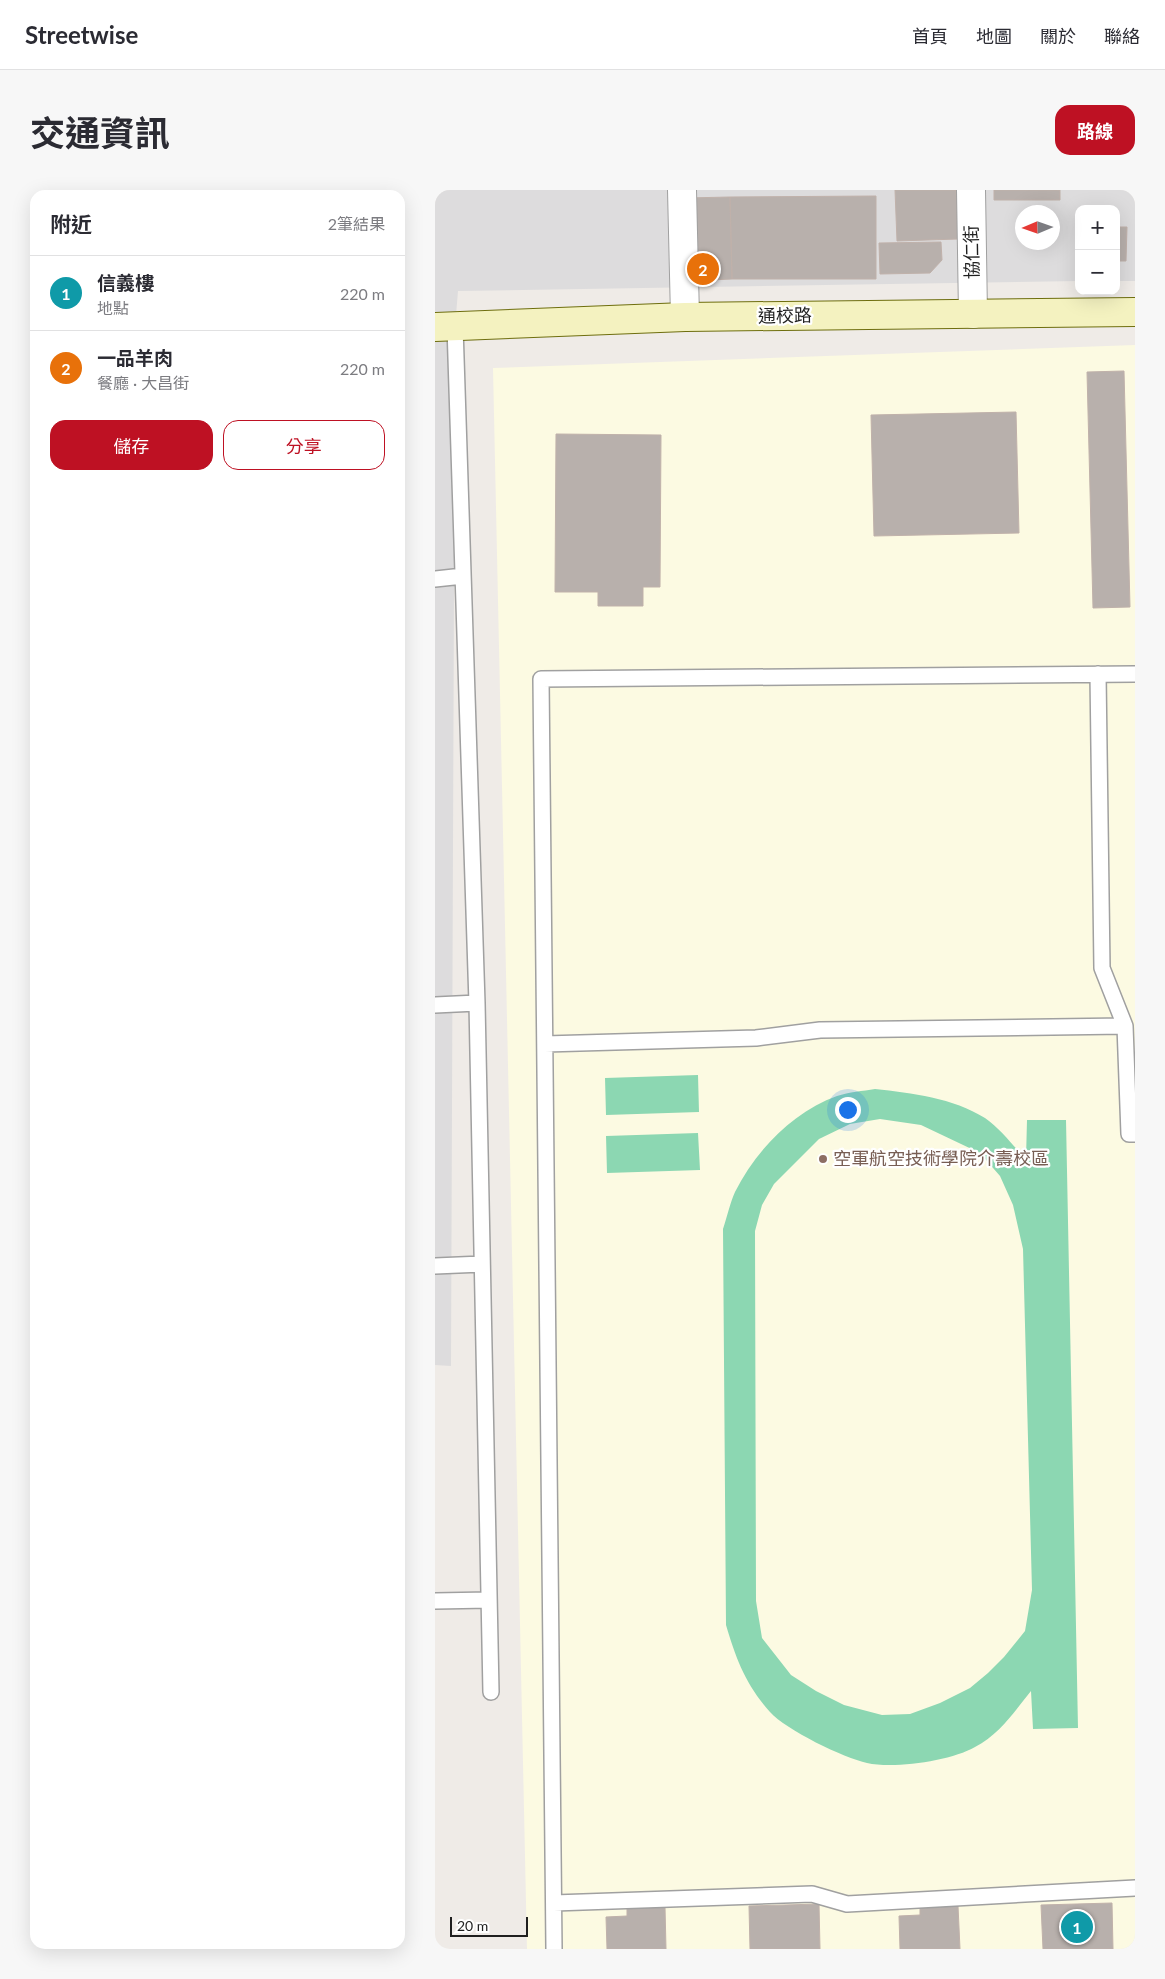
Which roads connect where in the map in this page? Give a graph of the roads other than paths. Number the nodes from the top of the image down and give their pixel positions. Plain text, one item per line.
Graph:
1 (682, 190) edge
2 (971, 190) edge
3 (1135, 312) edge
4 (973, 314) junction
5 (685, 317) junction
6 (445, 327) edge
7 (463, 576) junction
8 (435, 579) edge
9 (1098, 674) junction
10 (1135, 674) edge
11 (477, 1003) junction
12 (435, 1006) edge
13 (1125, 1026) junction
14 (545, 1044) junction
15 (1135, 1134) edge
16 (482, 1264) junction
17 (435, 1266) edge
18 (489, 1600) junction
19 (435, 1601) edge
20 (491, 1692) dead end
21 (1135, 1888) edge
22 (554, 1903) junction
23 (554, 1949) edge

1 - 5 street
2 - 4 street, 協仁街
3 - 4 street, 通校路
4 - 5 street, 通校路
5 - 6 street, 通校路
6 - 7 lane
7 - 8 lane
7 - 11 lane
9 - 10 lane
9 - 13 lane
9 - 14 lane
11 - 12 lane
11 - 16 lane
13 - 14 lane
13 - 15 lane
14 - 22 lane
16 - 17 lane
16 - 18 lane
18 - 19 lane
18 - 20 lane
21 - 22 lane
22 - 23 lane

